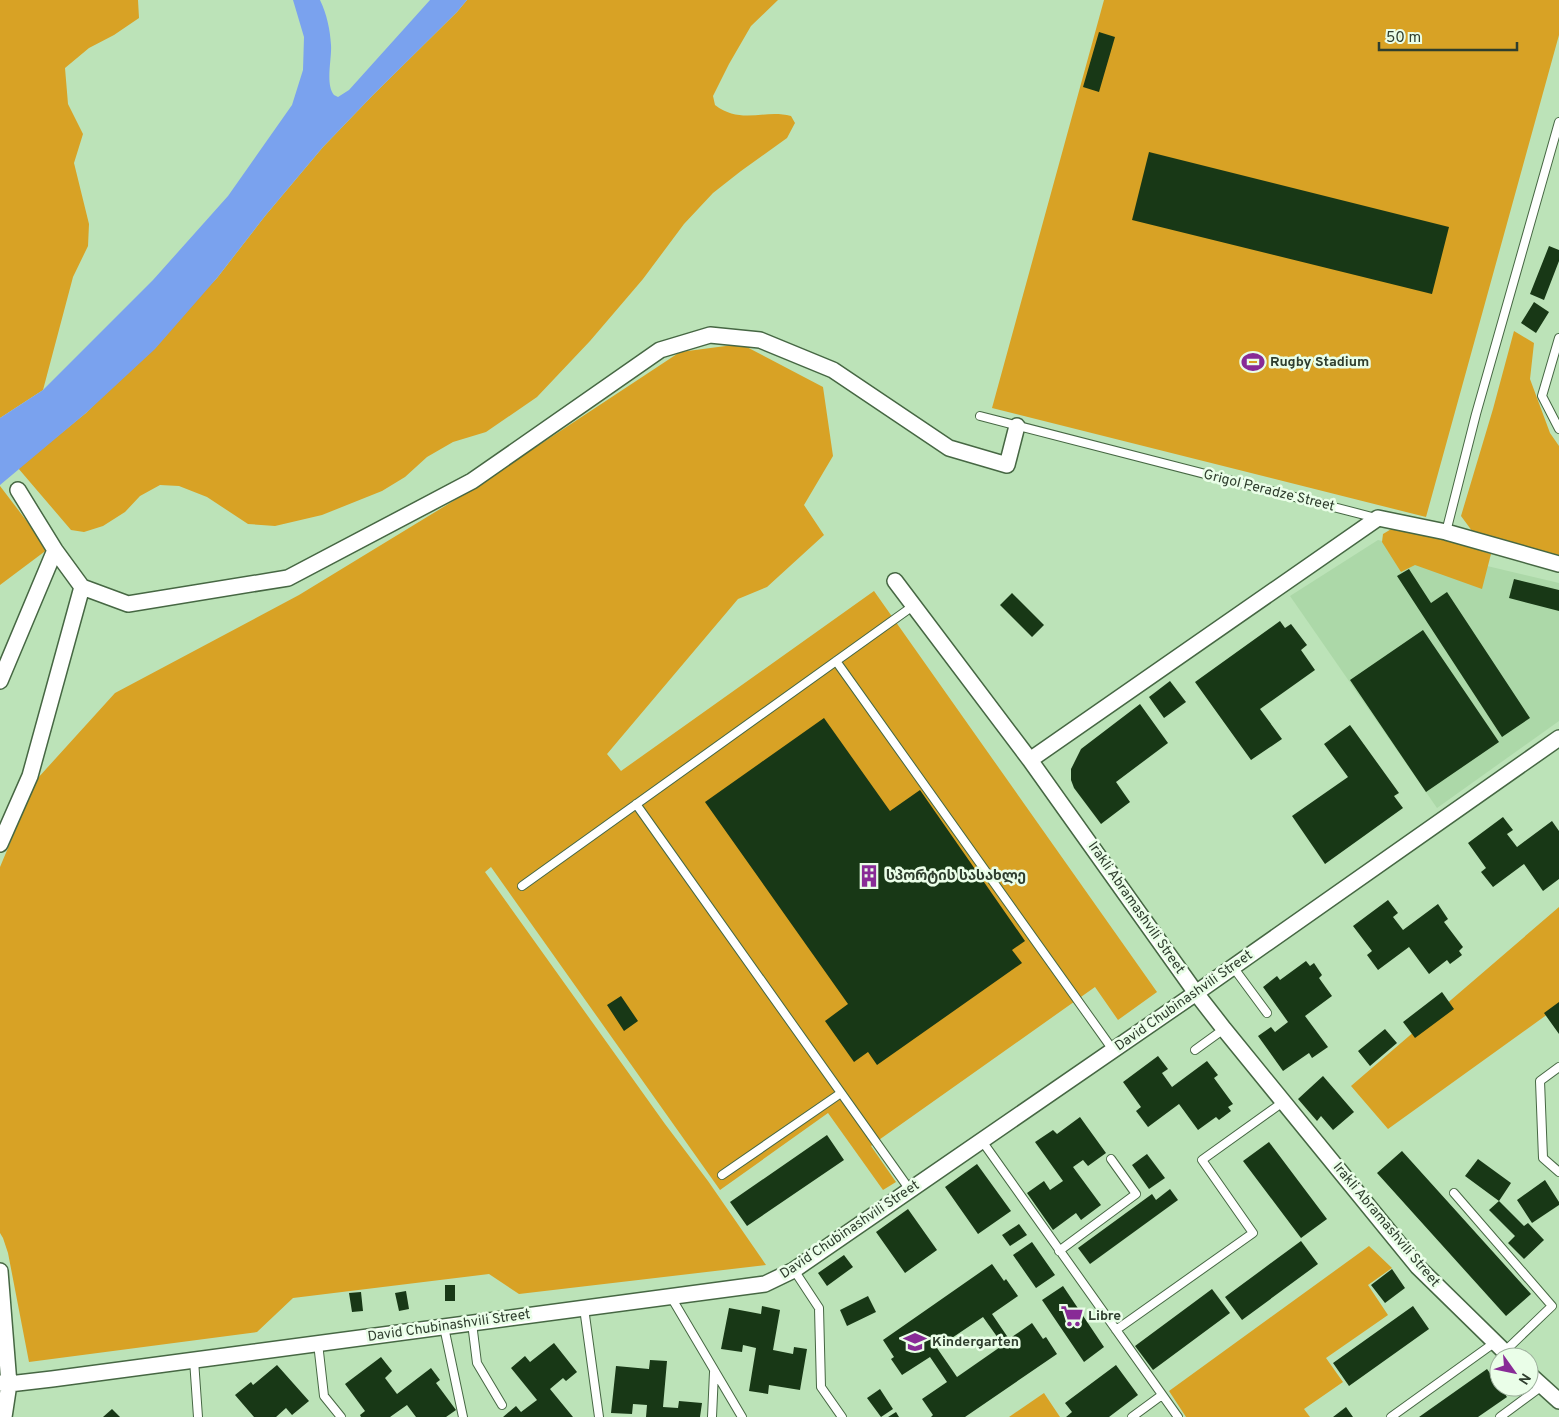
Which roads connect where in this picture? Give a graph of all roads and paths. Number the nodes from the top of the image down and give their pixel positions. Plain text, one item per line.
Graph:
1 (1559, 122) edge
2 (1559, 338) edge
3 (980, 416) dead end
4 (1017, 426) junction
5 (1559, 429) edge
6 (18, 490) dead end
7 (1378, 518) junction
8 (1446, 532) junction
9 (55, 550) junction
10 (1559, 564) edge
11 (895, 581) dead end
12 (82, 587) junction
13 (913, 606) junction
14 (836, 661) junction
15 (0, 681) edge
16 (1559, 738) edge
17 (1030, 760) junction
18 (636, 804) junction
19 (0, 844) edge
20 (522, 886) dead end
21 (1233, 967) junction
22 (1196, 993) junction
23 (1267, 1013) dead end
24 (1224, 1029) junction
25 (1113, 1050) junction
26 (1195, 1050) dead end
27 (1559, 1066) edge
28 (841, 1093) junction
29 (1283, 1102) junction
30 (982, 1141) junction
31 (1111, 1159) dead end
32 (1559, 1172) edge
33 (722, 1175) dead end
34 (910, 1190) junction
35 (1454, 1193) dead end
36 (1059, 1250) junction
37 (794, 1270) junction
38 (0, 1271) edge
39 (671, 1297) junction
40 (584, 1308) junction
41 (472, 1323) junction
42 (444, 1327) junction
43 (1116, 1330) junction
44 (318, 1343) junction
45 (1499, 1347) edge
46 (1507, 1347) edge
47 (1489, 1359) edge
48 (194, 1360) junction
49 (714, 1370) junction
50 (1539, 1383) edge
51 (5, 1384) edge
52 (1542, 1386) junction
53 (1162, 1395) junction
54 (1559, 1401) edge
55 (502, 1404) dead end
56 (4, 1417) edge
57 (198, 1417) edge
58 (341, 1417) edge
59 (463, 1417) edge
60 (599, 1417) edge
61 (712, 1417) edge
62 (742, 1417) edge
63 (842, 1417) edge
64 (1132, 1417) edge
65 (1178, 1417) edge
66 (1391, 1417) edge
67 (1500, 1417) edge

1 - 8 lane
2 - 5 lane
3 - 4 lane, Grigol Peradze Street
4 - 7 lane, Grigol Peradze Street
4 - 12 street
6 - 9 street
7 - 8 street, Grigol Peradze Street
7 - 17 street
8 - 10 street, Grigol Peradze Street
9 - 12 street
9 - 15 street
11 - 13 street, Irakli Abramashvili Street
12 - 19 street
13 - 14 lane
13 - 17 street, Irakli Abramashvili Street
14 - 18 lane
14 - 25 lane
16 - 21 street, David Chubinashvili Street
17 - 22 street, Irakli Abramashvili Street
18 - 20 lane
18 - 28 lane
21 - 22 street, David Chubinashvili Street
21 - 23 lane
22 - 24 street, Irakli Abramashvili Street
22 - 25 street, David Chubinashvili Street
24 - 26 lane
24 - 29 street, Irakli Abramashvili Street
25 - 30 street, David Chubinashvili Street
27 - 32 lane
28 - 33 lane
28 - 34 lane
29 - 43 lane
29 - 45 street, Irakli Abramashvili Street
30 - 34 street, David Chubinashvili Street
30 - 36 lane
31 - 36 lane
34 - 37 street, David Chubinashvili Street
35 - 46 lane
36 - 43 lane
37 - 39 street, David Chubinashvili Street
37 - 63 lane
38 - 51 street
39 - 40 street, David Chubinashvili Street
39 - 49 lane
40 - 41 street, David Chubinashvili Street
40 - 60 lane
41 - 42 street, David Chubinashvili Street
41 - 55 lane
42 - 44 street, David Chubinashvili Street
42 - 59 lane
43 - 53 lane
44 - 48 street, David Chubinashvili Street
44 - 58 lane
47 - 66 lane
48 - 51 street, David Chubinashvili Street
48 - 57 lane
49 - 61 lane
49 - 62 lane
50 - 52 street
51 - 56 street
52 - 54 street
52 - 67 lane
53 - 64 lane
53 - 65 lane

